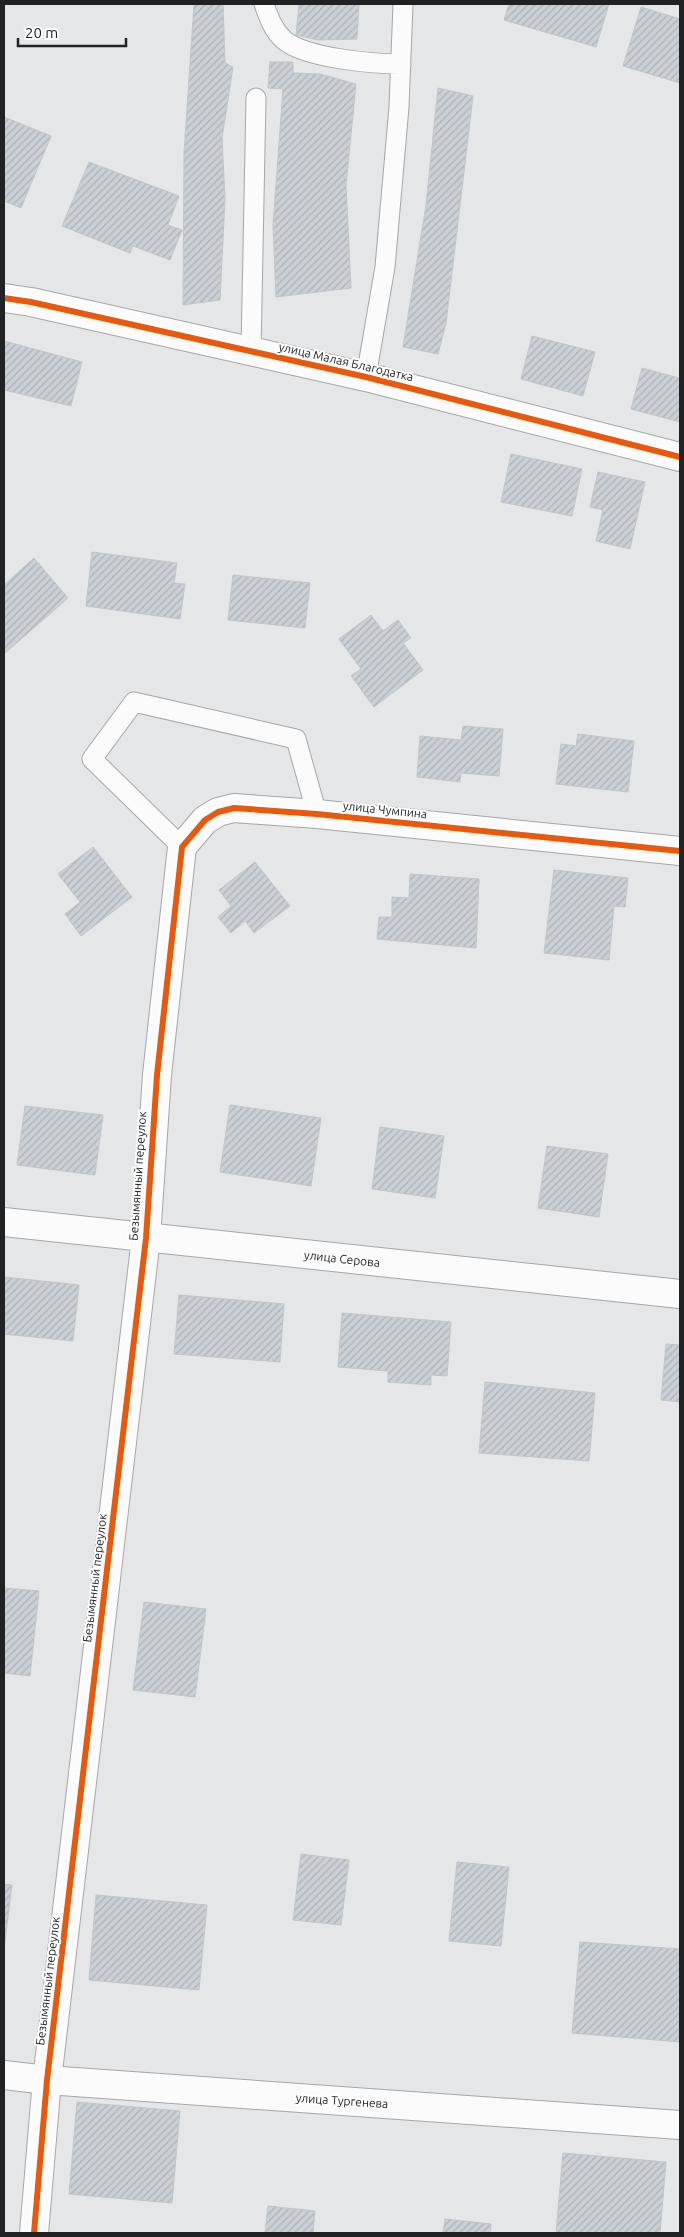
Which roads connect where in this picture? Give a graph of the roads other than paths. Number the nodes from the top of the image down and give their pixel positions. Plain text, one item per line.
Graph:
1 (264, 4) edge
2 (402, 4) edge
3 (401, 64) junction
4 (256, 98) dead end
5 (4, 298) edge
6 (251, 351) junction
7 (366, 377) junction
8 (680, 457) edge
9 (317, 814) junction
10 (182, 847) junction
11 (680, 851) edge
12 (4, 1222) edge
13 (146, 1238) junction
14 (680, 1294) edge
15 (4, 2075) edge
16 (47, 2080) junction
17 (680, 2125) edge
18 (34, 2233) edge

1 - 3 lane
2 - 3 lane
3 - 7 lane
4 - 6 lane
5 - 6 street, улица Малая Благодатка
6 - 7 street, улица Малая Благодатка
7 - 8 street, улица Малая Благодатка
9 - 10 street, улица Чумпина
9 - 10 lane
9 - 11 street, улица Чумпина
10 - 13 street, Безымянный переулок
12 - 13 street, улица Серова
13 - 14 street, улица Серова
13 - 16 street, Безымянный переулок
15 - 16 street, улица Тургенева
16 - 17 street, улица Тургенева
16 - 18 street, Безымянный переулок

